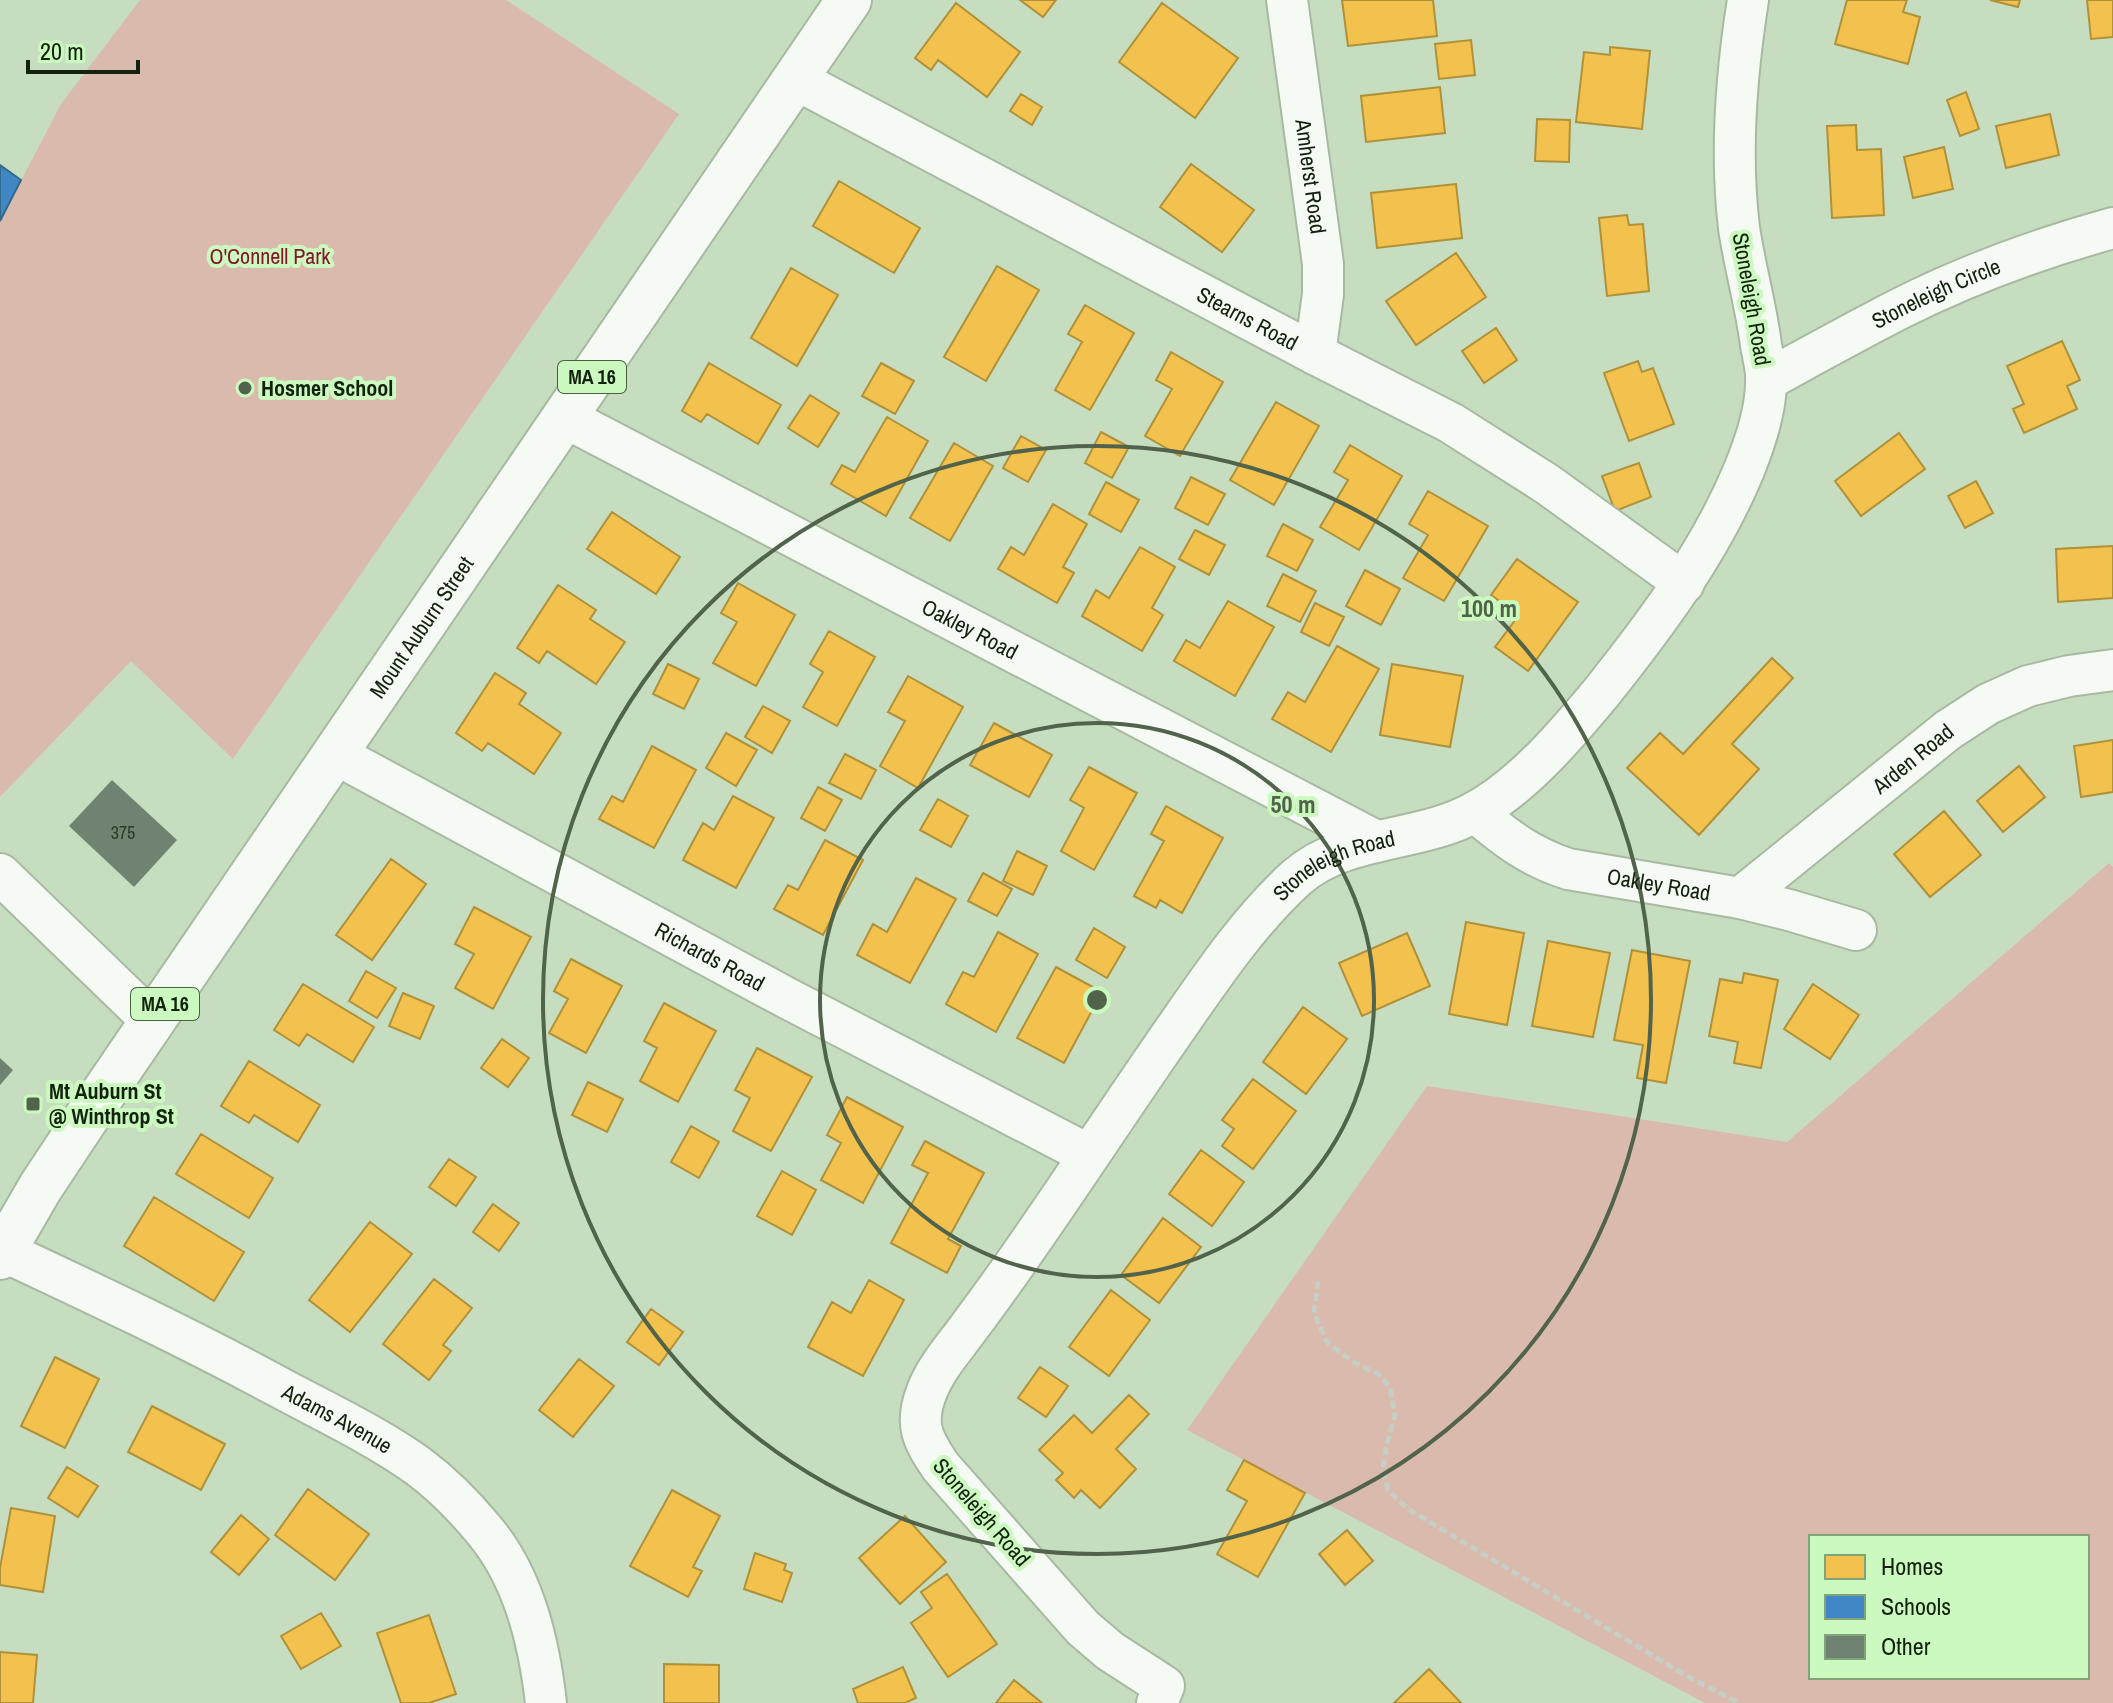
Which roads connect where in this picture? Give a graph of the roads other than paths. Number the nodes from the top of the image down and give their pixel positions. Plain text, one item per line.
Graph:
1 (849, 0) edge
2 (1287, 0) edge
3 (1748, 0) edge
4 (795, 79) junction
5 (2113, 228) edge
6 (1315, 354) junction
7 (1767, 380) junction
8 (564, 417) junction
9 (1684, 583) junction
10 (2113, 670) edge
11 (335, 754) junction
12 (1475, 812) junction
13 (1376, 841) junction
14 (0, 874) edge
15 (1740, 898) junction
16 (1856, 930) dead end
17 (153, 1022) junction
18 (1089, 1155) junction
19 (2, 1254) edge
20 (1160, 1694) edge
21 (546, 1703) edge

1 - 4 main road, Mount Auburn Street / MA 16
2 - 6 street, Amherst Road
3 - 7 street, Stoneleigh Road
4 - 6 street, Stearns Road
4 - 8 main road, Mount Auburn Street / MA 16
5 - 7 street, Stoneleigh Circle
6 - 9 street, Stearns Road
7 - 9 street, Stoneleigh Road
8 - 11 main road, Mount Auburn Street / MA 16
8 - 13 street, Oakley Road
9 - 12 street, Stoneleigh Road
10 - 15 street, Arden Road
11 - 17 main road, Mount Auburn Street / MA 16
11 - 18 street, Richards Road
12 - 13 street, Stoneleigh Road
12 - 15 street, Oakley Road
13 - 18 street, Stoneleigh Road
14 - 17 street
15 - 16 street, Oakley Road
17 - 19 main road, Mount Auburn Street / MA 16
18 - 20 street, Stoneleigh Road
19 - 21 street, Adams Avenue

